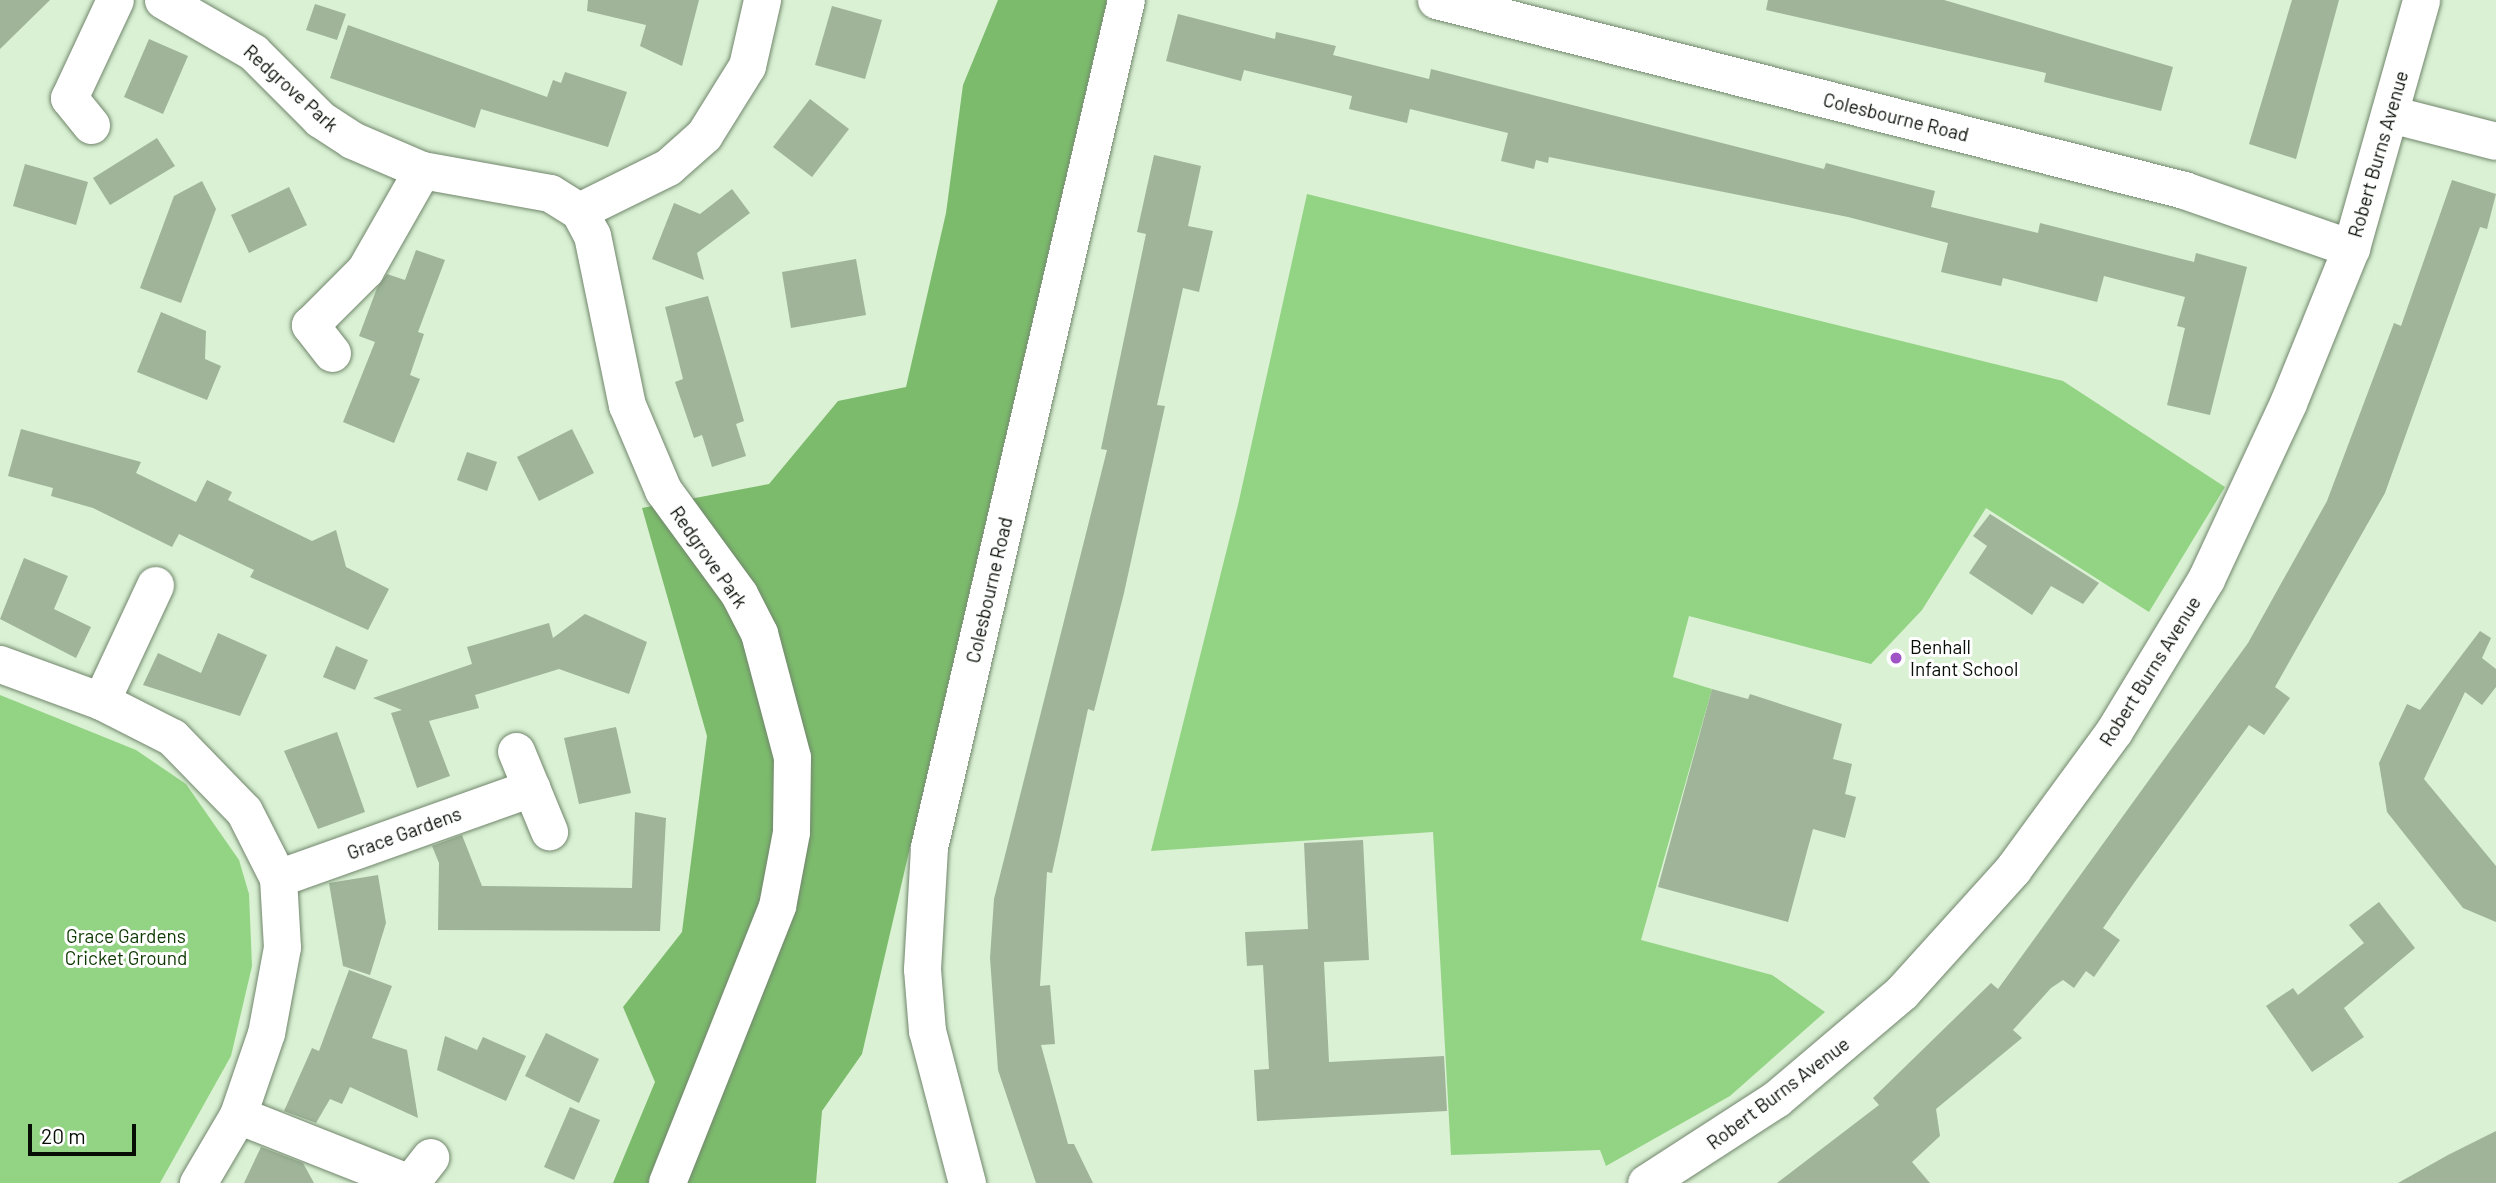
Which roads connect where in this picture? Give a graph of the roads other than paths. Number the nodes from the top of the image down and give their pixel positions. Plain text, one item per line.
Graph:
1 (115, 0) edge
2 (163, 0) edge
3 (762, 0) edge
4 (1126, 0) edge
5 (1436, 0) edge
6 (2421, 0) edge
7 (2390, 114) junction
8 (91, 125) dead end
9 (2496, 141) edge
10 (422, 170) junction
11 (579, 211) junction
12 (2351, 248) junction
13 (332, 353) dead end
14 (155, 585) dead end
15 (0, 664) edge
16 (101, 701) junction
17 (516, 751) dead end
18 (531, 788) junction
19 (549, 831) dead end
20 (278, 878) junction
21 (238, 1115) junction
22 (416, 1174) edge
23 (198, 1183) edge
24 (667, 1183) edge
25 (967, 1183) edge
26 (1646, 1183) edge

1 - 8 street
2 - 10 street, Redgrove Park
3 - 11 street
4 - 25 street, Colesbourne Road
5 - 12 street, Colesbourne Road
6 - 7 street, Robert Burns Avenue
7 - 9 street
7 - 12 street, Robert Burns Avenue
10 - 11 street, Redgrove Park
10 - 13 street
11 - 24 street, Redgrove Park
12 - 26 street, Robert Burns Avenue
14 - 16 street
15 - 16 street
16 - 20 street
17 - 18 street
18 - 19 street
18 - 20 street, Grace Gardens
20 - 21 street
21 - 22 street
21 - 23 street

